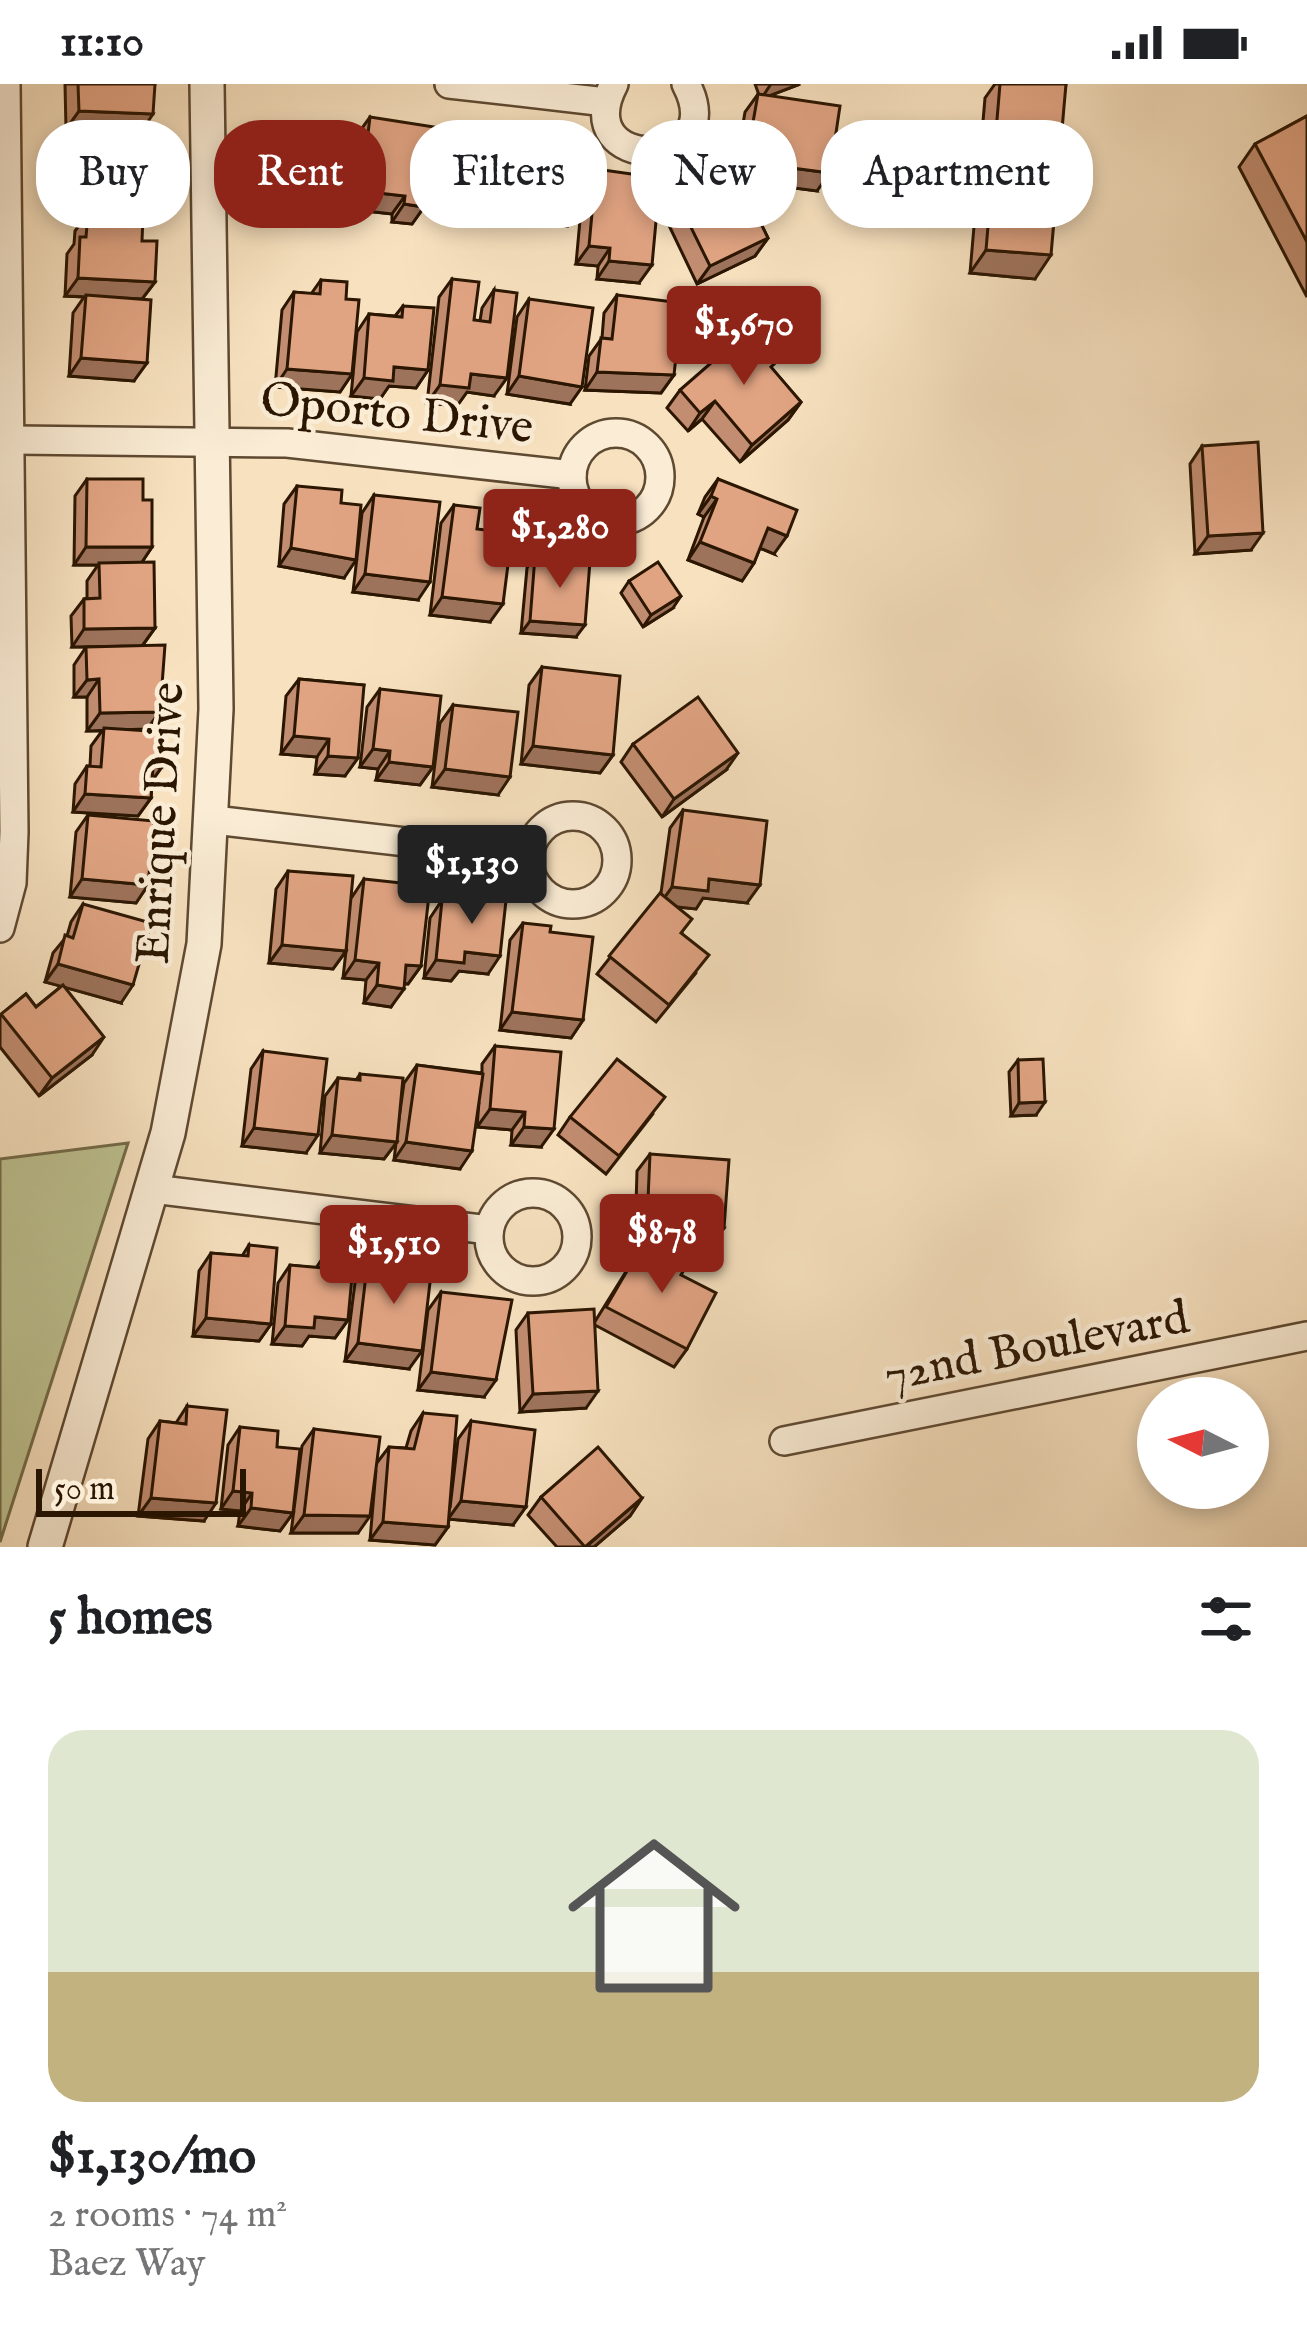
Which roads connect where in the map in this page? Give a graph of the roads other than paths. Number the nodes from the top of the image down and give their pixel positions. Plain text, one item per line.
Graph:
1 (6, 84) edge
2 (206, 84) edge
3 (448, 84) edge
4 (686, 84) edge
5 (610, 93) edge
6 (212, 439) junction
7 (14, 440) junction
8 (572, 475) dead end
9 (214, 820) junction
10 (529, 856) dead end
11 (0, 928) edge
12 (153, 1189) junction
13 (489, 1230) dead end
14 (1307, 1336) edge
15 (784, 1441) dead end
16 (45, 1547) edge

1 - 7 street
2 - 6 street, Enrique Drive
3 - 5 street
4 - 5 street
6 - 7 street, Oporto Drive
6 - 8 street, Oporto Drive
6 - 9 street, Enrique Drive
7 - 11 street
9 - 10 street
9 - 12 street, Enrique Drive
12 - 13 street
12 - 16 street, Enrique Drive
14 - 15 street, 72nd Boulevard

